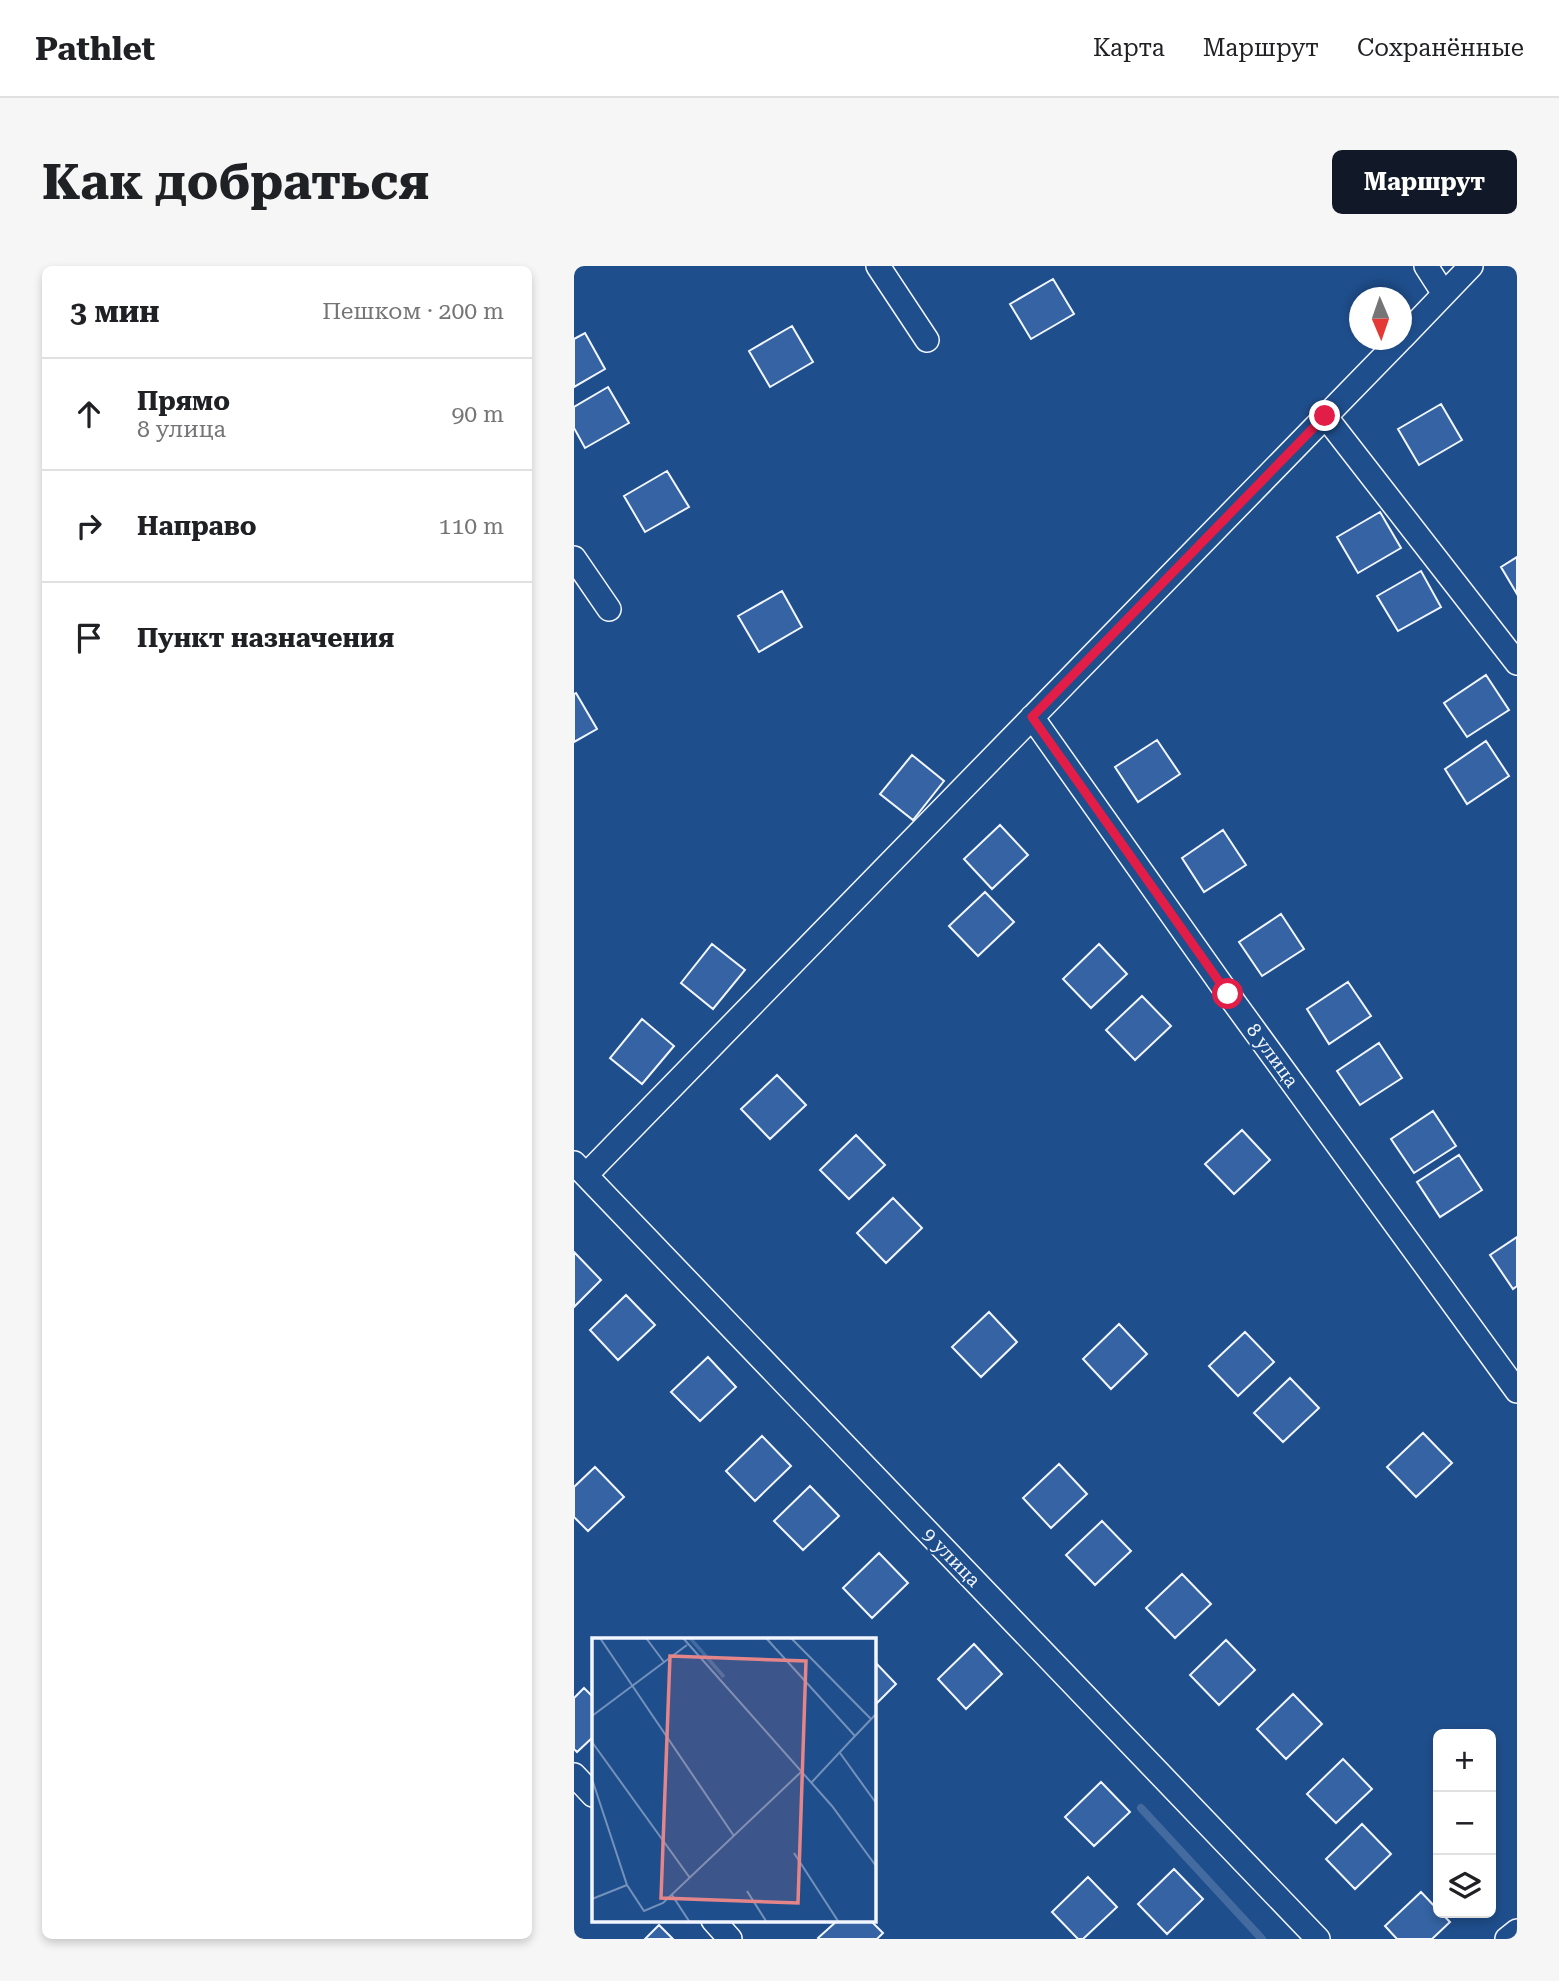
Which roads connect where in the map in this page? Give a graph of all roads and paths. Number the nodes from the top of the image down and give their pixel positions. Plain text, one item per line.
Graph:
1 (878, 266) edge
2 (1426, 266) edge
3 (1471, 266) edge
4 (1444, 294) junction
5 (1412, 327) edge
6 (927, 340) dead end
7 (1390, 350) edge
8 (1325, 416) junction
9 (574, 558) edge
10 (609, 610) dead end
11 (1517, 663) edge
12 (1032, 717) junction
13 (580, 1169) edge
14 (1517, 1391) edge
15 (574, 1774) edge
16 (592, 1794) edge
17 (715, 1922) edge
18 (1517, 1931) edge
19 (730, 1939) edge
20 (1318, 1939) edge
21 (1507, 1939) edge

1 - 6 street
2 - 4 street
3 - 4 street
4 - 5 street
7 - 8 street
8 - 11 street
8 - 12 street
9 - 10 street
12 - 13 street
12 - 14 street, 8 улица
13 - 20 street, 9 улица
15 - 16 street
17 - 19 street
18 - 21 street

